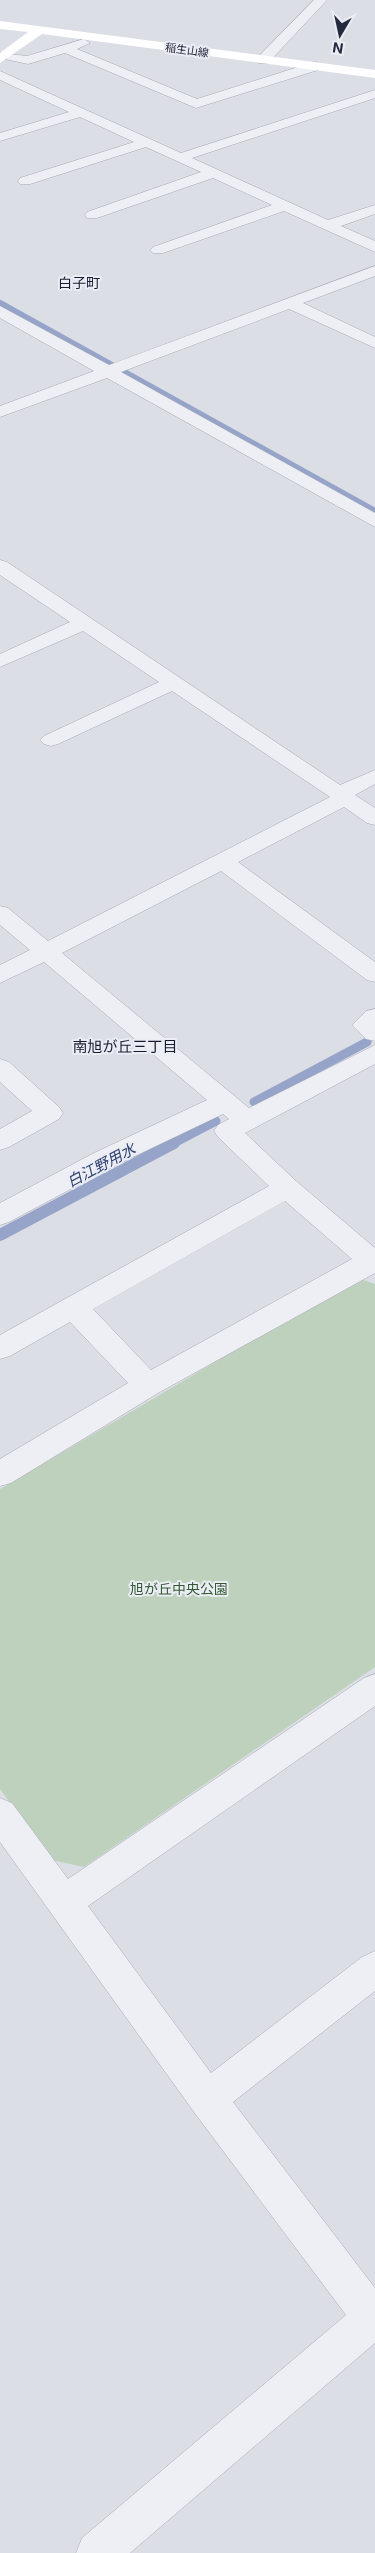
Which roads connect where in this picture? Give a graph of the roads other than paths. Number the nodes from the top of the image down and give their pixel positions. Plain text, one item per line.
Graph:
1 (321, 0) edge
2 (0, 25) edge
3 (40, 30) junction
4 (100, 38) junction
5 (66, 49) junction
6 (2, 58) edge
7 (263, 60) junction
8 (316, 66) junction
9 (375, 74) edge
10 (0, 75) edge
11 (375, 94) edge
12 (82, 112) junction
13 (0, 137) edge
14 (148, 142) junction
15 (181, 157) junction
16 (213, 173) junction
17 (25, 181) dead end
18 (284, 206) junction
19 (375, 209) edge
20 (92, 215) dead end
21 (328, 225) junction
22 (375, 247) edge
23 (158, 250) dead end
24 (375, 271) edge
25 (0, 295) edge
26 (290, 303) junction
27 (0, 311) edge
28 (375, 342) edge
29 (126, 364) junction
30 (107, 371) junction
31 (0, 412) edge
32 (375, 502) edge
33 (375, 521) edge
34 (1, 569) edge
35 (84, 623) junction
36 (0, 661) edge
37 (173, 682) junction
38 (51, 740) dead end
39 (375, 776) edge
40 (342, 796) junction
41 (375, 818) edge
42 (222, 861) junction
43 (0, 913) edge
44 (46, 952) junction
45 (375, 974) edge
46 (0, 975) edge
47 (375, 1053) edge
48 (0, 1068) edge
49 (227, 1101) junction
50 (247, 1120) junction
51 (0, 1141) edge
52 (287, 1188) junction
53 (0, 1215) edge
54 (374, 1261) edge
55 (74, 1307) junction
56 (0, 1348) edge
57 (148, 1385) junction
58 (0, 1474) edge
59 (375, 1688) edge
60 (0, 1814) edge
61 (65, 1902) junction
62 (375, 1969) edge
63 (207, 2098) junction
64 (374, 2319) edge
65 (97, 2553) edge

1 - 7 street
2 - 3 main road, 稲生山線
3 - 4 main road, 稲生山線
3 - 6 main road
4 - 5 street
4 - 7 main road, 稲生山線
5 - 6 street
5 - 8 street
7 - 8 main road, 稲生山線
8 - 9 main road, 稲生山線
10 - 12 street
11 - 15 street
12 - 13 street
12 - 14 street
14 - 15 street
14 - 17 street
15 - 16 street
16 - 18 street
16 - 20 street
18 - 21 street
18 - 23 street
19 - 21 street
21 - 22 street
24 - 26 street
25 - 29 street
26 - 28 street
26 - 29 street
27 - 30 street
29 - 30 street
29 - 32 street
30 - 31 street
30 - 33 street
34 - 35 street
35 - 36 street
35 - 37 street
37 - 38 street
37 - 40 street
39 - 40 street
40 - 41 street
40 - 42 street
42 - 44 street
42 - 45 street
43 - 44 street
44 - 46 street
44 - 49 street
47 - 50 street
48 - 51 street
49 - 50 street
49 - 53 street
50 - 52 street
52 - 54 street
52 - 55 street
54 - 57 street
55 - 56 street
55 - 57 street
57 - 58 street
59 - 61 street
60 - 61 street
61 - 63 street
62 - 63 street
63 - 64 street
64 - 65 street

